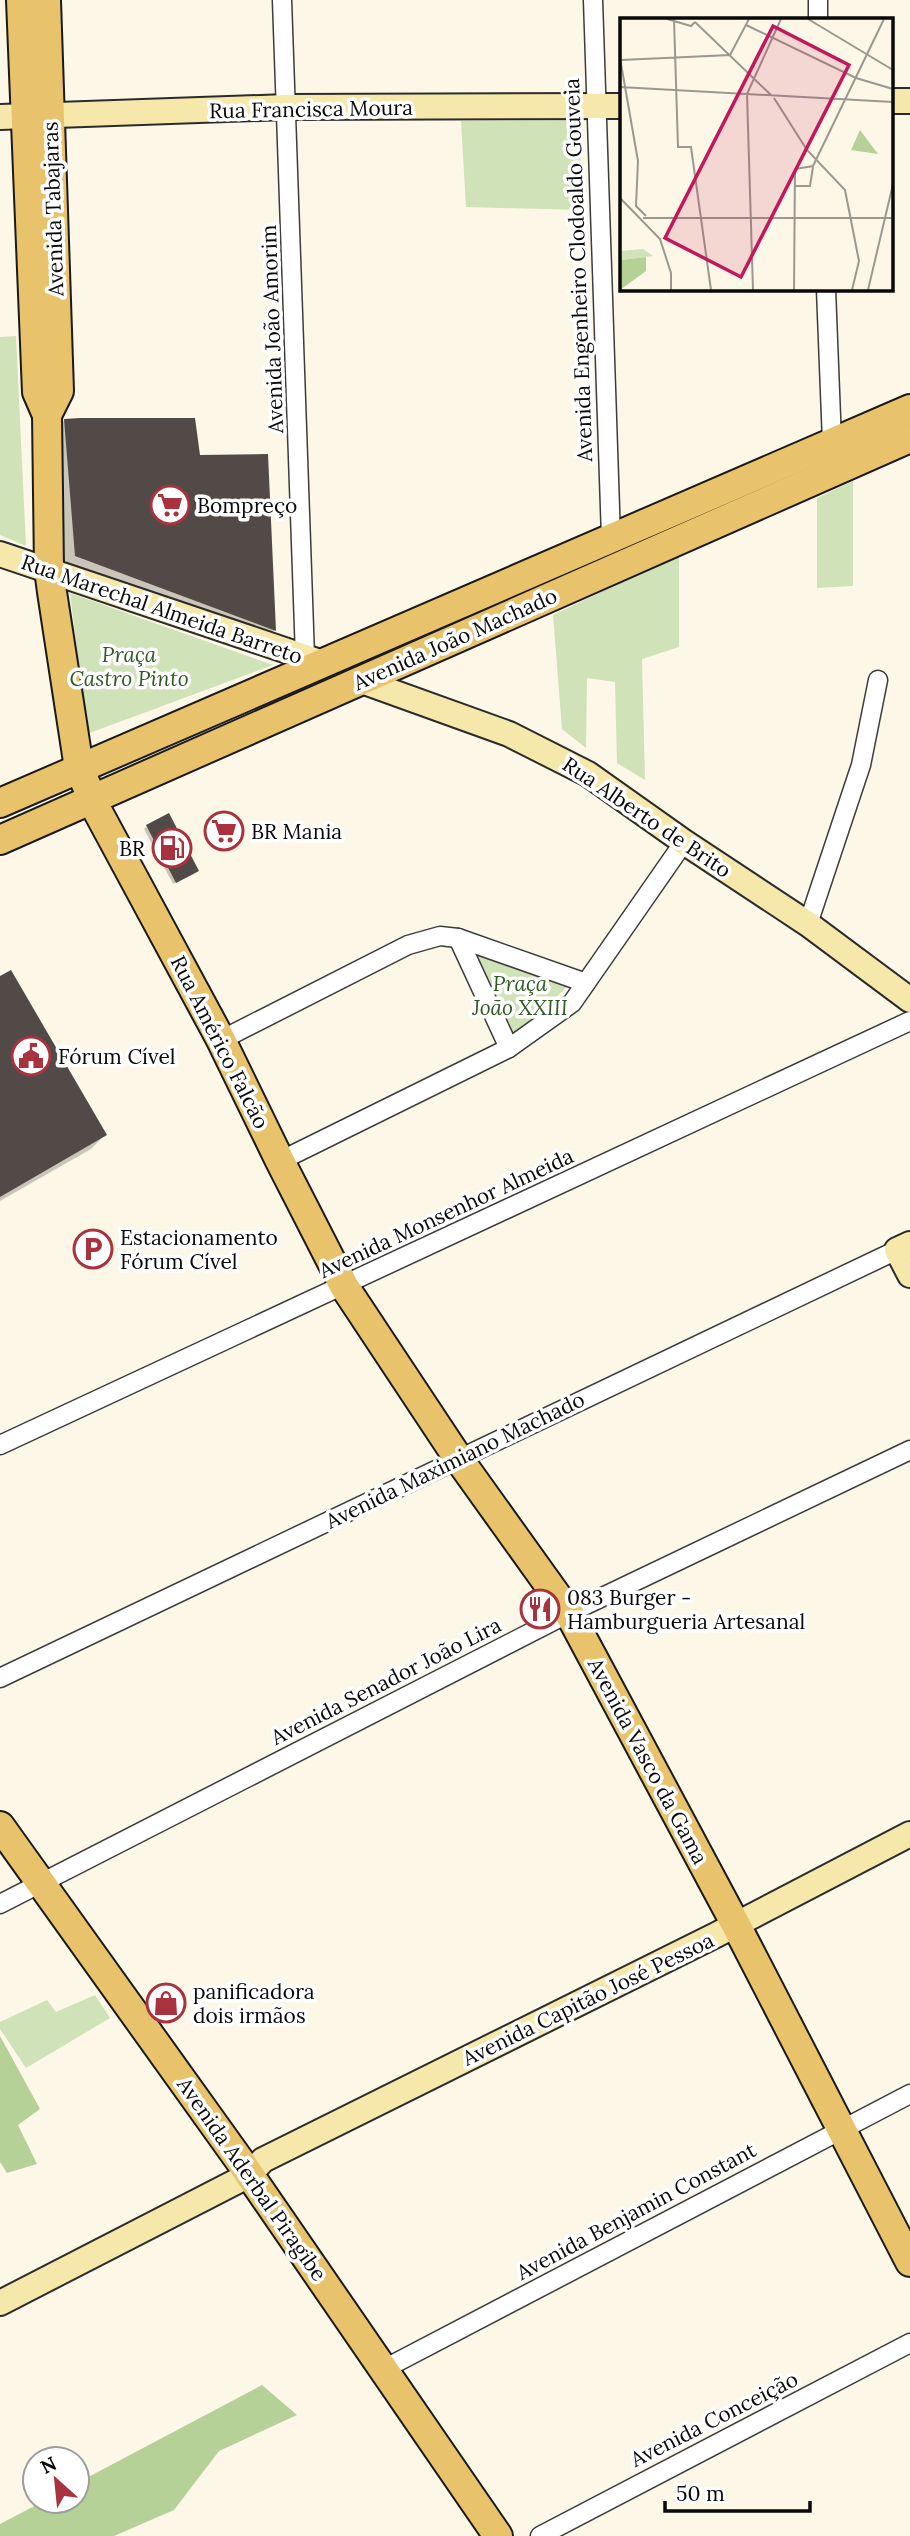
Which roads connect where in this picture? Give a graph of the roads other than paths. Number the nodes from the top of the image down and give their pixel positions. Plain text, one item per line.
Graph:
1 (21, 0) edge
2 (46, 0) edge
3 (282, 0) edge
4 (593, 0) edge
5 (818, 0) edge
6 (818, 18) edge
7 (892, 101) edge
8 (910, 101) edge
9 (595, 106) junction
10 (620, 106) edge
11 (287, 107) junction
12 (25, 116) edge
13 (826, 290) edge
14 (910, 409) edge
15 (910, 438) edge
16 (832, 443) junction
17 (611, 538) junction
18 (0, 554) edge
19 (49, 569) junction
20 (314, 660) junction
21 (359, 680) junction
22 (878, 680) dead end
23 (79, 768) junction
24 (93, 799) junction
25 (0, 803) edge
26 (0, 840) edge
27 (684, 842) junction
28 (808, 924) junction
29 (458, 938) junction
30 (586, 983) junction
31 (910, 1000) edge
32 (910, 1021) edge
33 (221, 1040) junction
34 (509, 1048) junction
35 (279, 1161) junction
36 (904, 1247) edge
37 (910, 1275) edge
38 (344, 1286) junction
39 (0, 1445) edge
40 (910, 1450) edge
41 (458, 1458) junction
42 (569, 1613) junction
43 (0, 1678) edge
44 (0, 1826) edge
45 (910, 1834) edge
46 (40, 1884) junction
47 (0, 1904) edge
48 (736, 1925) junction
49 (910, 2094) edge
50 (841, 2129) junction
51 (251, 2166) junction
52 (910, 2262) edge
53 (0, 2284) edge
54 (0, 2302) edge
55 (910, 2343) edge
56 (384, 2369) junction
57 (498, 2536) edge
58 (540, 2536) edge

1 - 12 main road, Avenida Tabajaras
2 - 12 main road, Avenida Tabajaras
3 - 11 street, Avenida João Amorim
4 - 9 street, Avenida Engenheiro Clodoaldo Gouveia
5 - 6 street
7 - 8 street
9 - 10 street, Rua Francisca Moura
9 - 11 street, Rua Francisca Moura
9 - 17 street, Avenida Engenheiro Clodoaldo Gouveia
11 - 12 street, Rua Francisca Moura
11 - 20 street, Avenida João Amorim
12 - 19 main road, Avenida Tabajaras
13 - 16 street
14 - 16 main road, Avenida João Machado
15 - 21 main road, Avenida João Machado
16 - 17 main road, Avenida João Machado
17 - 20 main road, Avenida João Machado
18 - 19 street, Rua Marechal Almeida Barreto
19 - 20 street, Rua Marechal Almeida Barreto
19 - 23 main road, Avenida Tabajaras
20 - 23 main road, Avenida João Machado
21 - 24 main road, Avenida João Machado
21 - 27 street, Rua Alberto de Brito
22 - 28 street
23 - 24 main road, Avenida Tabajaras
23 - 25 main road, Avenida João Machado
24 - 26 main road, Avenida João Machado
24 - 33 main road, Rua Américo Falcão
27 - 28 street, Rua Alberto de Brito
27 - 30 street
28 - 31 street, Rua Alberto de Brito
29 - 30 street
29 - 33 street
29 - 34 street
30 - 34 street
32 - 38 street, Avenida Monsenhor Almeida
33 - 35 main road, Rua Américo Falcão
34 - 35 street
35 - 38 main road, Rua Américo Falcão
36 - 37 street
36 - 41 street, Avenida Maximiano Machado
38 - 39 street, Avenida Monsenhor Almeida
38 - 41 main road, Avenida Vasco da Gama
40 - 42 street, Avenida Senador João Lira
41 - 42 main road, Avenida Vasco da Gama
41 - 43 street, Avenida Maximiano Machado
42 - 46 street, Avenida Senador João Lira
42 - 48 main road, Avenida Vasco da Gama
44 - 46 main road, Avenida Aderbal Piragibe
45 - 48 street, Avenida Capitão José Pessoa
46 - 47 street, Avenida Senador João Lira
46 - 51 main road, Avenida Aderbal Piragibe
48 - 50 main road, Avenida Vasco da Gama
48 - 51 street, Avenida Capitão José Pessoa
49 - 50 street, Avenida Benjamin Constant
50 - 52 main road, Avenida Vasco da Gama
50 - 56 street, Avenida Benjamin Constant
51 - 53 street, Avenida Capitão José Pessoa
51 - 54 street, Avenida Capitão José Pessoa
51 - 56 main road, Avenida Aderbal Piragibe
55 - 58 street, Avenida Conceição
56 - 57 main road, Avenida Aderbal Piragibe

